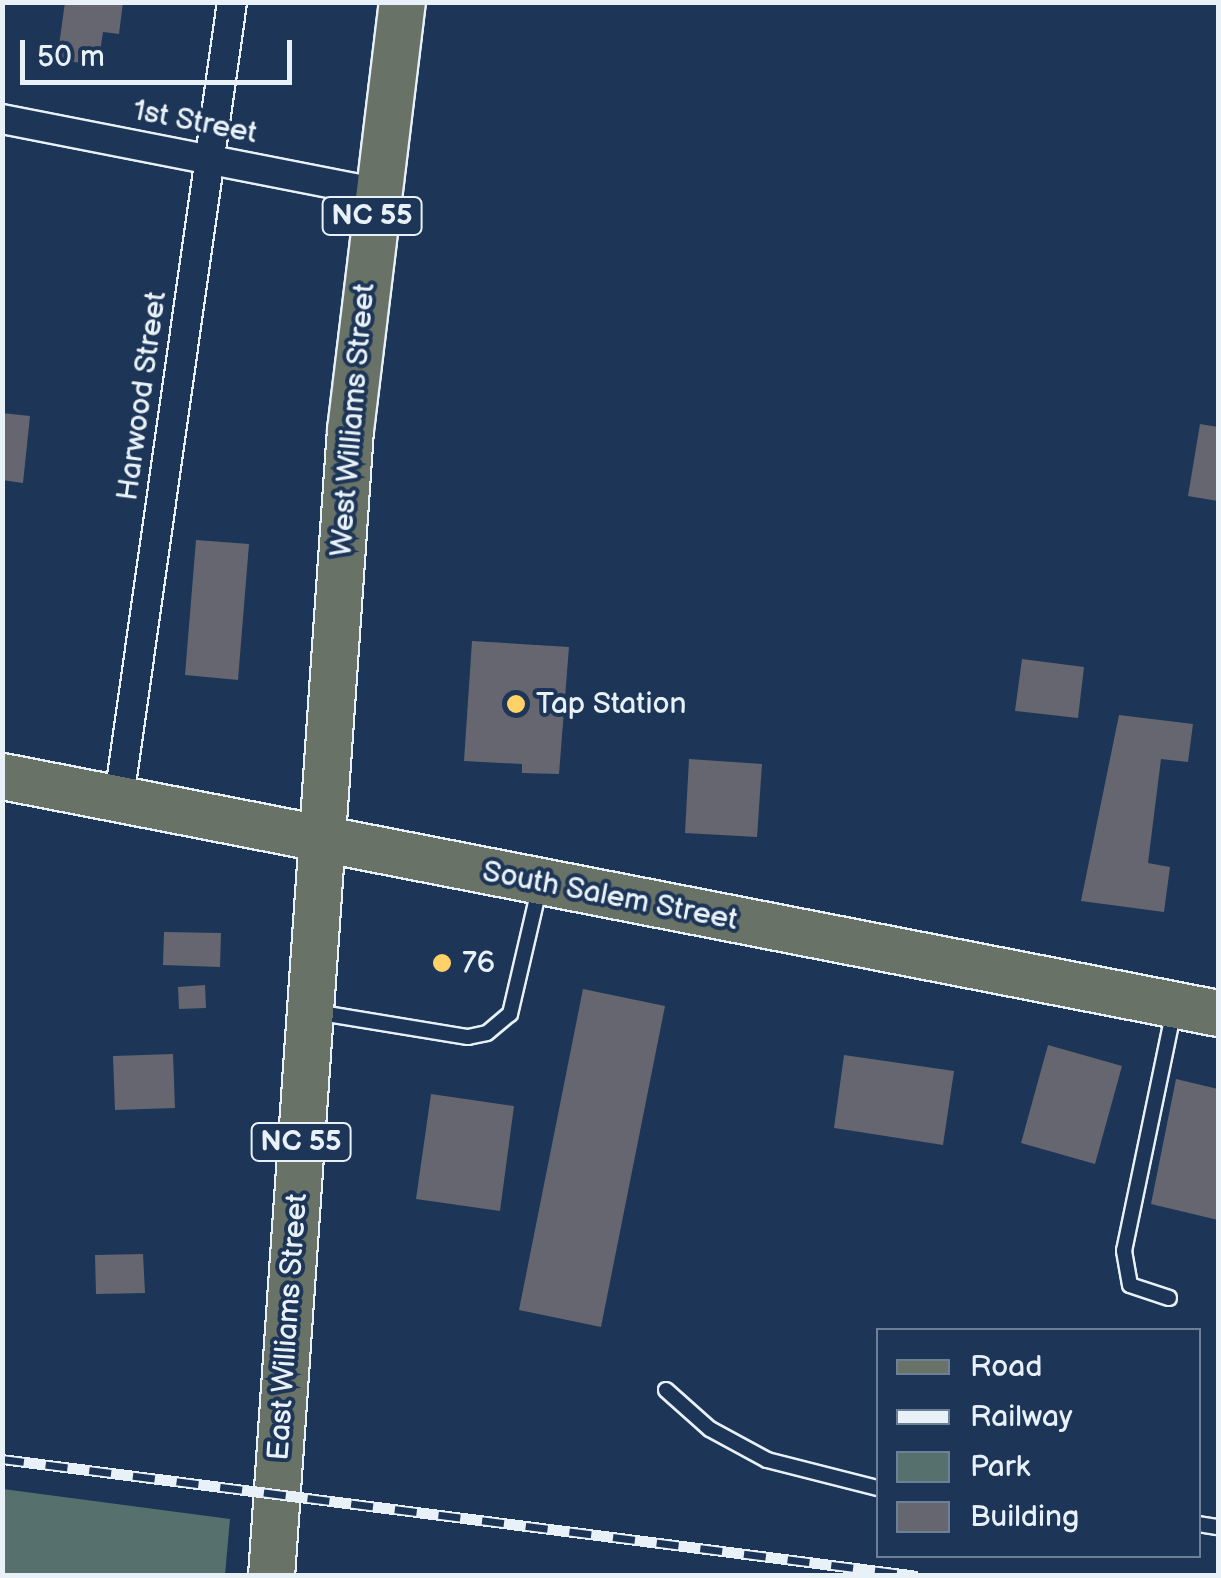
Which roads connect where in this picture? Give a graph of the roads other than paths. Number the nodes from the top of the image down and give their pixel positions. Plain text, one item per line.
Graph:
1 (232, 2) edge
2 (402, 2) edge
3 (2, 119) edge
4 (207, 157) junction
5 (375, 192) junction
6 (2, 776) edge
7 (119, 798) junction
8 (321, 839) junction
9 (540, 883) junction
10 (1175, 1005) junction
11 (310, 1012) junction
12 (1218, 1013) edge
13 (1169, 1298) dead end
14 (666, 1390) dead end
15 (876, 1487) edge
16 (271, 1576) edge

1 - 4 street, Harwood Street
2 - 5 main road, West Williams Street / NC 55
3 - 4 street, 1st Street
4 - 5 street, 1st Street
4 - 7 street, Harwood Street
5 - 8 main road, West Williams Street / NC 55
6 - 7 main road, South Salem Street
7 - 8 main road, South Salem Street
8 - 9 main road, South Salem Street
8 - 11 main road, East Williams Street / NC 55
9 - 10 main road, South Salem Street
9 - 11 lane
10 - 12 main road, South Salem Street
10 - 13 lane
11 - 16 main road, East Williams Street / NC 55
14 - 15 lane

